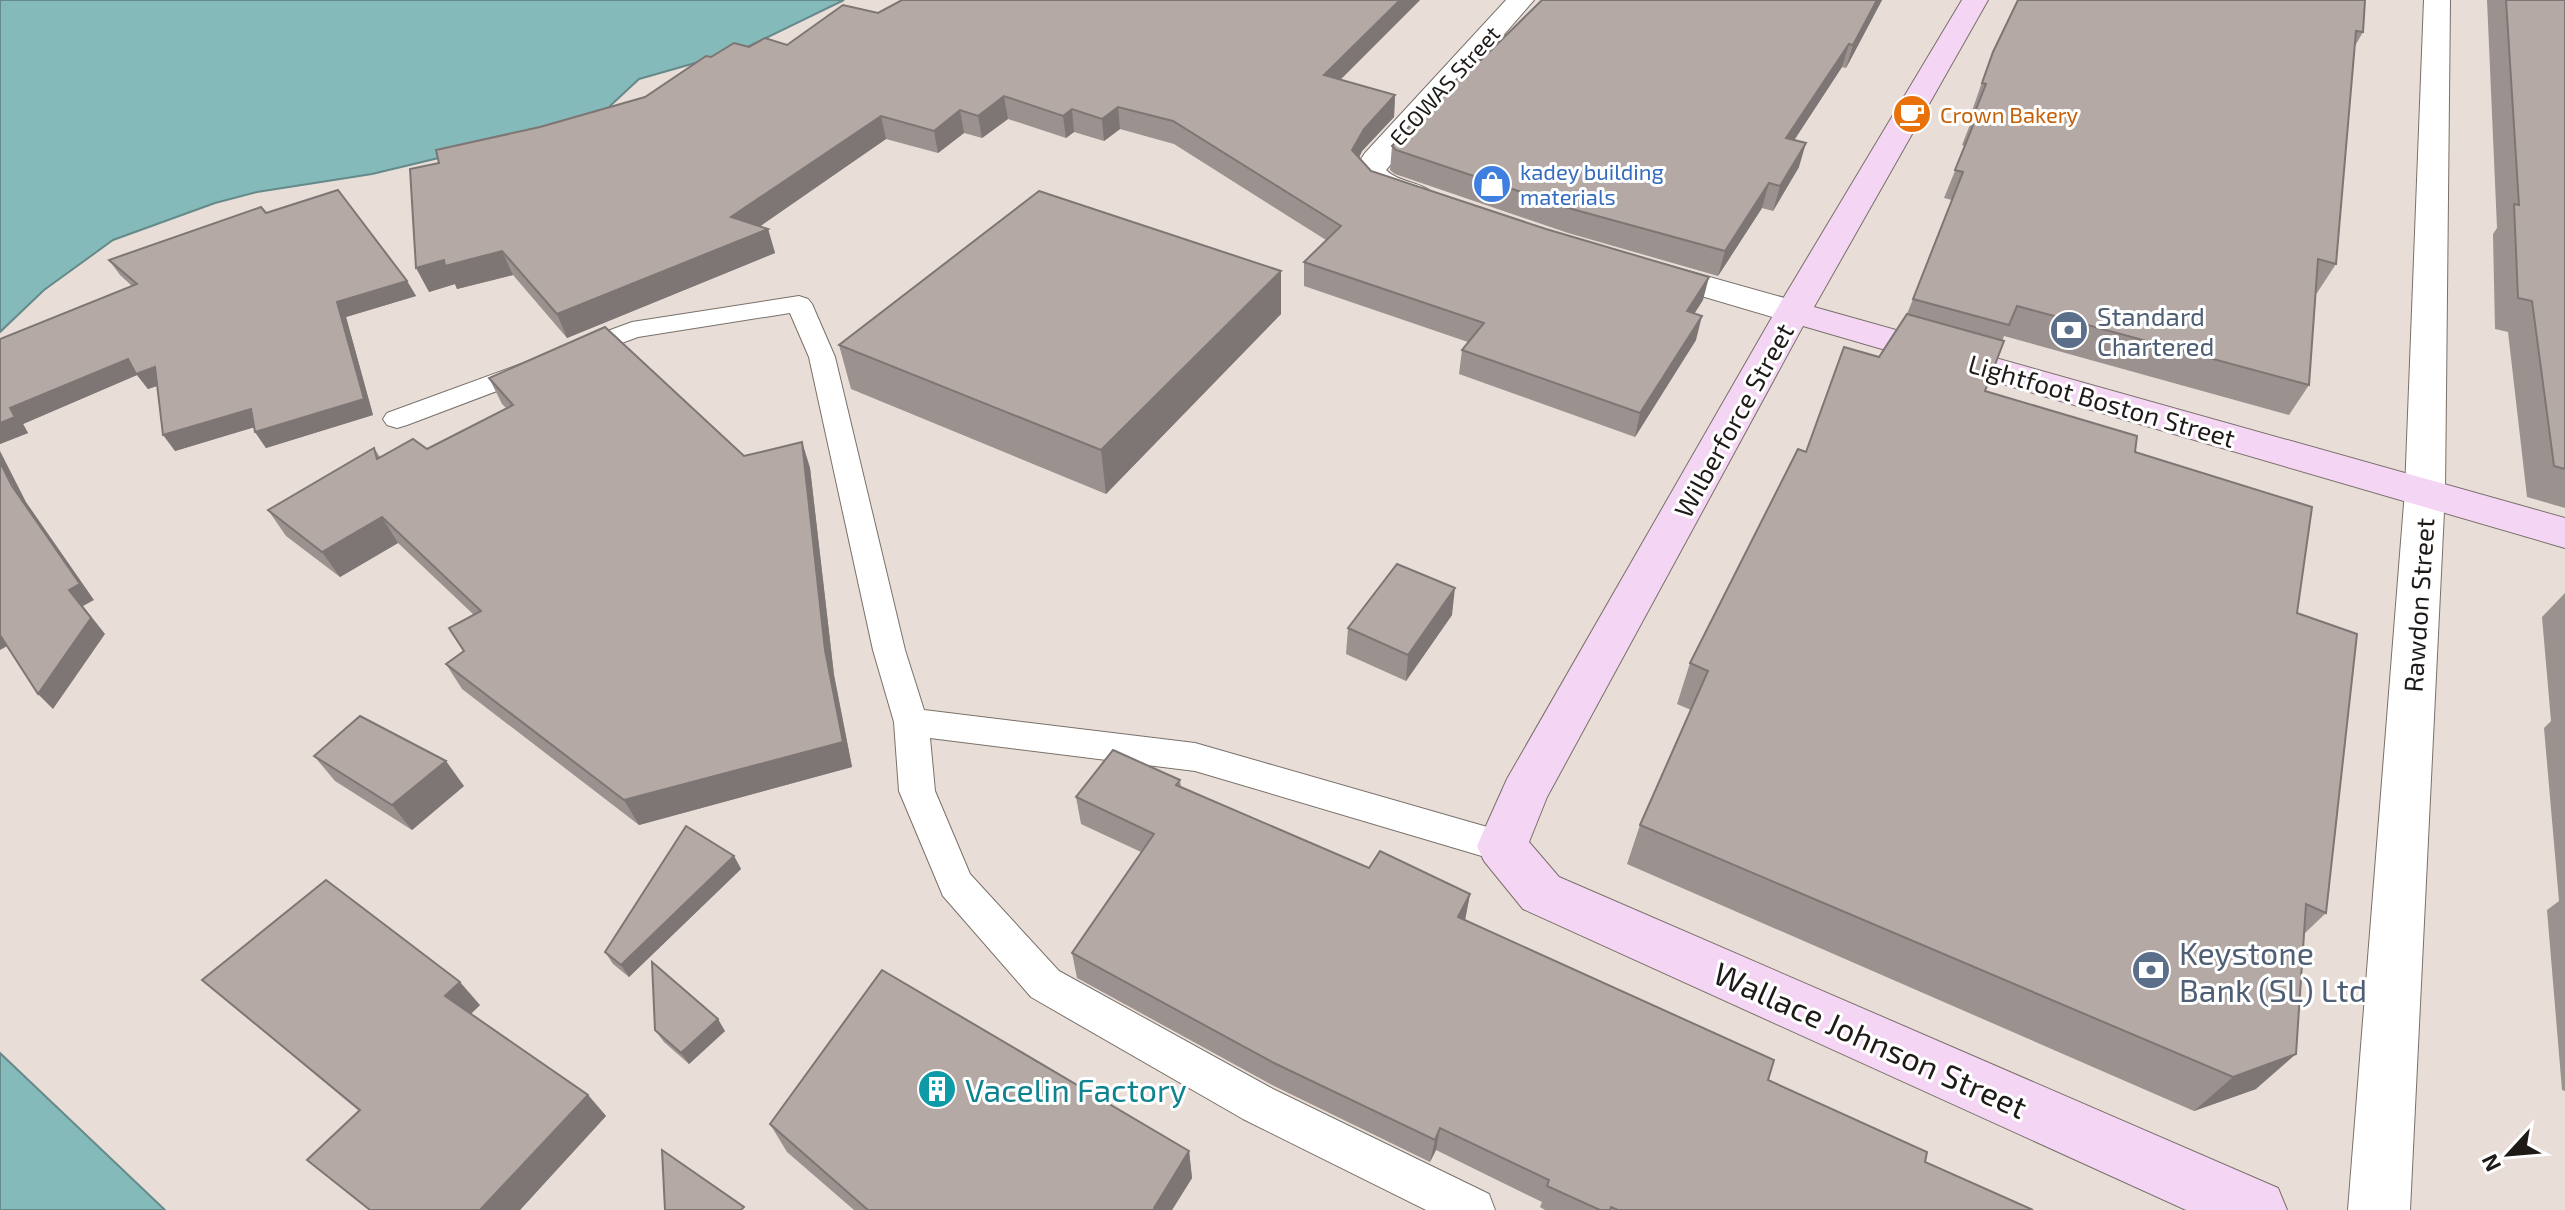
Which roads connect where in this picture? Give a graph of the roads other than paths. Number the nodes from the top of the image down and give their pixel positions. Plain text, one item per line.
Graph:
1 (1521, 0) edge
2 (1975, 0) edge
3 (2437, 0) edge
4 (1454, 208) edge
5 (1614, 260) edge
6 (1793, 312) junction
7 (397, 419) dead end
8 (2425, 491) junction
9 (2565, 533) edge
10 (911, 722) junction
11 (1502, 846) junction
12 (1473, 1210) edge
13 (2256, 1210) edge
14 (2379, 1210) edge

1 - 4 street, ECOWAS Street
2 - 6 main road, Wilberforce Street
3 - 8 street, Rawdon Street
5 - 6 street, Lightfoot Boston Street
6 - 8 main road, Lightfoot Boston Street
6 - 11 main road, Wilberforce Street
7 - 10 lane
8 - 9 main road, Lightfoot Boston Street
8 - 14 street, Rawdon Street
10 - 11 lane
10 - 12 lane
11 - 13 main road, Wallace Johnson Street

